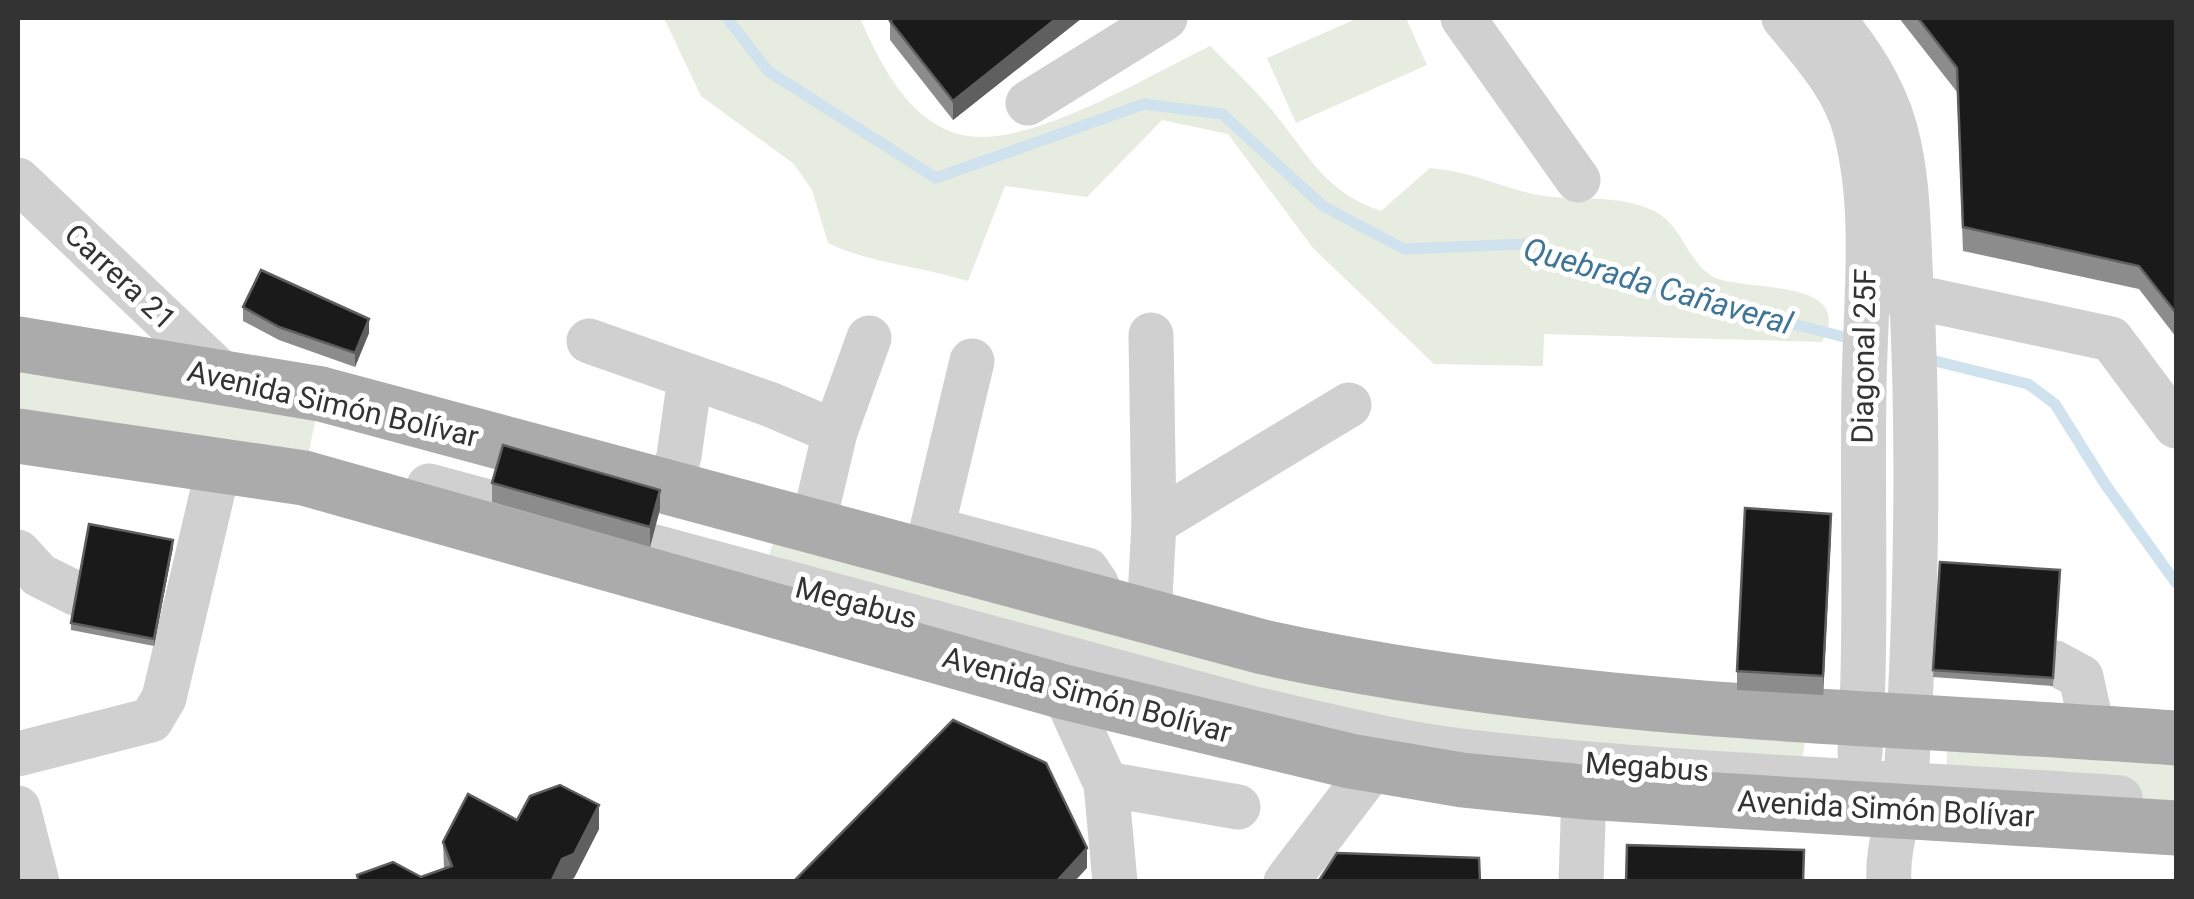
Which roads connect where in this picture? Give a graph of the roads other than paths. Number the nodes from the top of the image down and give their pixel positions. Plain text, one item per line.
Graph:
1 (1165, 18) edge
2 (1463, 18) edge
3 (1784, 18) edge
4 (1832, 18) edge
5 (1028, 104) dead end
6 (18, 180) edge
7 (1578, 180) dead end
8 (1865, 304) junction
9 (1912, 310) junction
10 (1151, 335) dead end
11 (869, 338) dead end
12 (589, 341) dead end
13 (18, 344) edge
14 (972, 361) dead end
15 (18, 367) edge
16 (224, 375) junction
17 (690, 378) junction
18 (1349, 406) dead end
19 (18, 411) edge
20 (2176, 426) edge
21 (835, 432) junction
22 (18, 436) edge
23 (219, 465) junction
24 (670, 488) junction
25 (1154, 523) junction
26 (813, 524) junction
27 (927, 546) junction
28 (18, 552) edge
29 (78, 594) edge
30 (1149, 616) junction
31 (2055, 663) edge
32 (1064, 692) junction
33 (2093, 732) junction
34 (2176, 738) edge
35 (18, 754) edge
36 (1883, 762) junction
37 (2176, 762) edge
38 (1374, 765) junction
39 (1106, 784) junction
40 (1584, 792) junction
41 (2176, 802) edge
42 (1238, 807) dead end
43 (18, 808) edge
44 (2176, 828) edge
45 (1888, 872) edge
46 (37, 882) edge
47 (1115, 882) edge
48 (1286, 882) edge
49 (1582, 882) edge

1 - 5 street
2 - 7 street
3 - 8 street, Diagonal 25F
4 - 9 street, Diagonal 25F
6 - 16 street, Carrera 21
8 - 9 street
8 - 36 street, Diagonal 25F
9 - 20 street
9 - 36 street, Diagonal 25F
10 - 25 street
11 - 21 street
12 - 17 street
13 - 16 main road, Avenida Simón Bolívar
14 - 27 street
15 - 36 street, Megabus
16 - 24 main road, Avenida Simón Bolívar
17 - 21 street
17 - 24 street
18 - 25 street
19 - 36 street, Megabus
21 - 26 street
22 - 23 main road, Avenida Simón Bolívar
23 - 32 main road, Avenida Simón Bolívar
23 - 35 street
24 - 26 main road, Avenida Simón Bolívar
25 - 30 street
26 - 27 main road, Avenida Simón Bolívar
27 - 30 main road, Avenida Simón Bolívar
28 - 29 street
30 - 36 main road, Avenida Simón Bolívar
31 - 33 street
32 - 38 main road, Avenida Simón Bolívar
32 - 39 street
33 - 34 main road, Avenida Simón Bolívar
33 - 36 main road, Avenida Simón Bolívar
36 - 37 street, Megabus
36 - 40 main road, Avenida Simón Bolívar
36 - 41 street, Megabus
36 - 44 main road, Avenida Simón Bolívar
36 - 45 street
38 - 40 main road, Avenida Simón Bolívar
38 - 48 street
39 - 42 street
39 - 47 street
40 - 49 street
43 - 46 street

